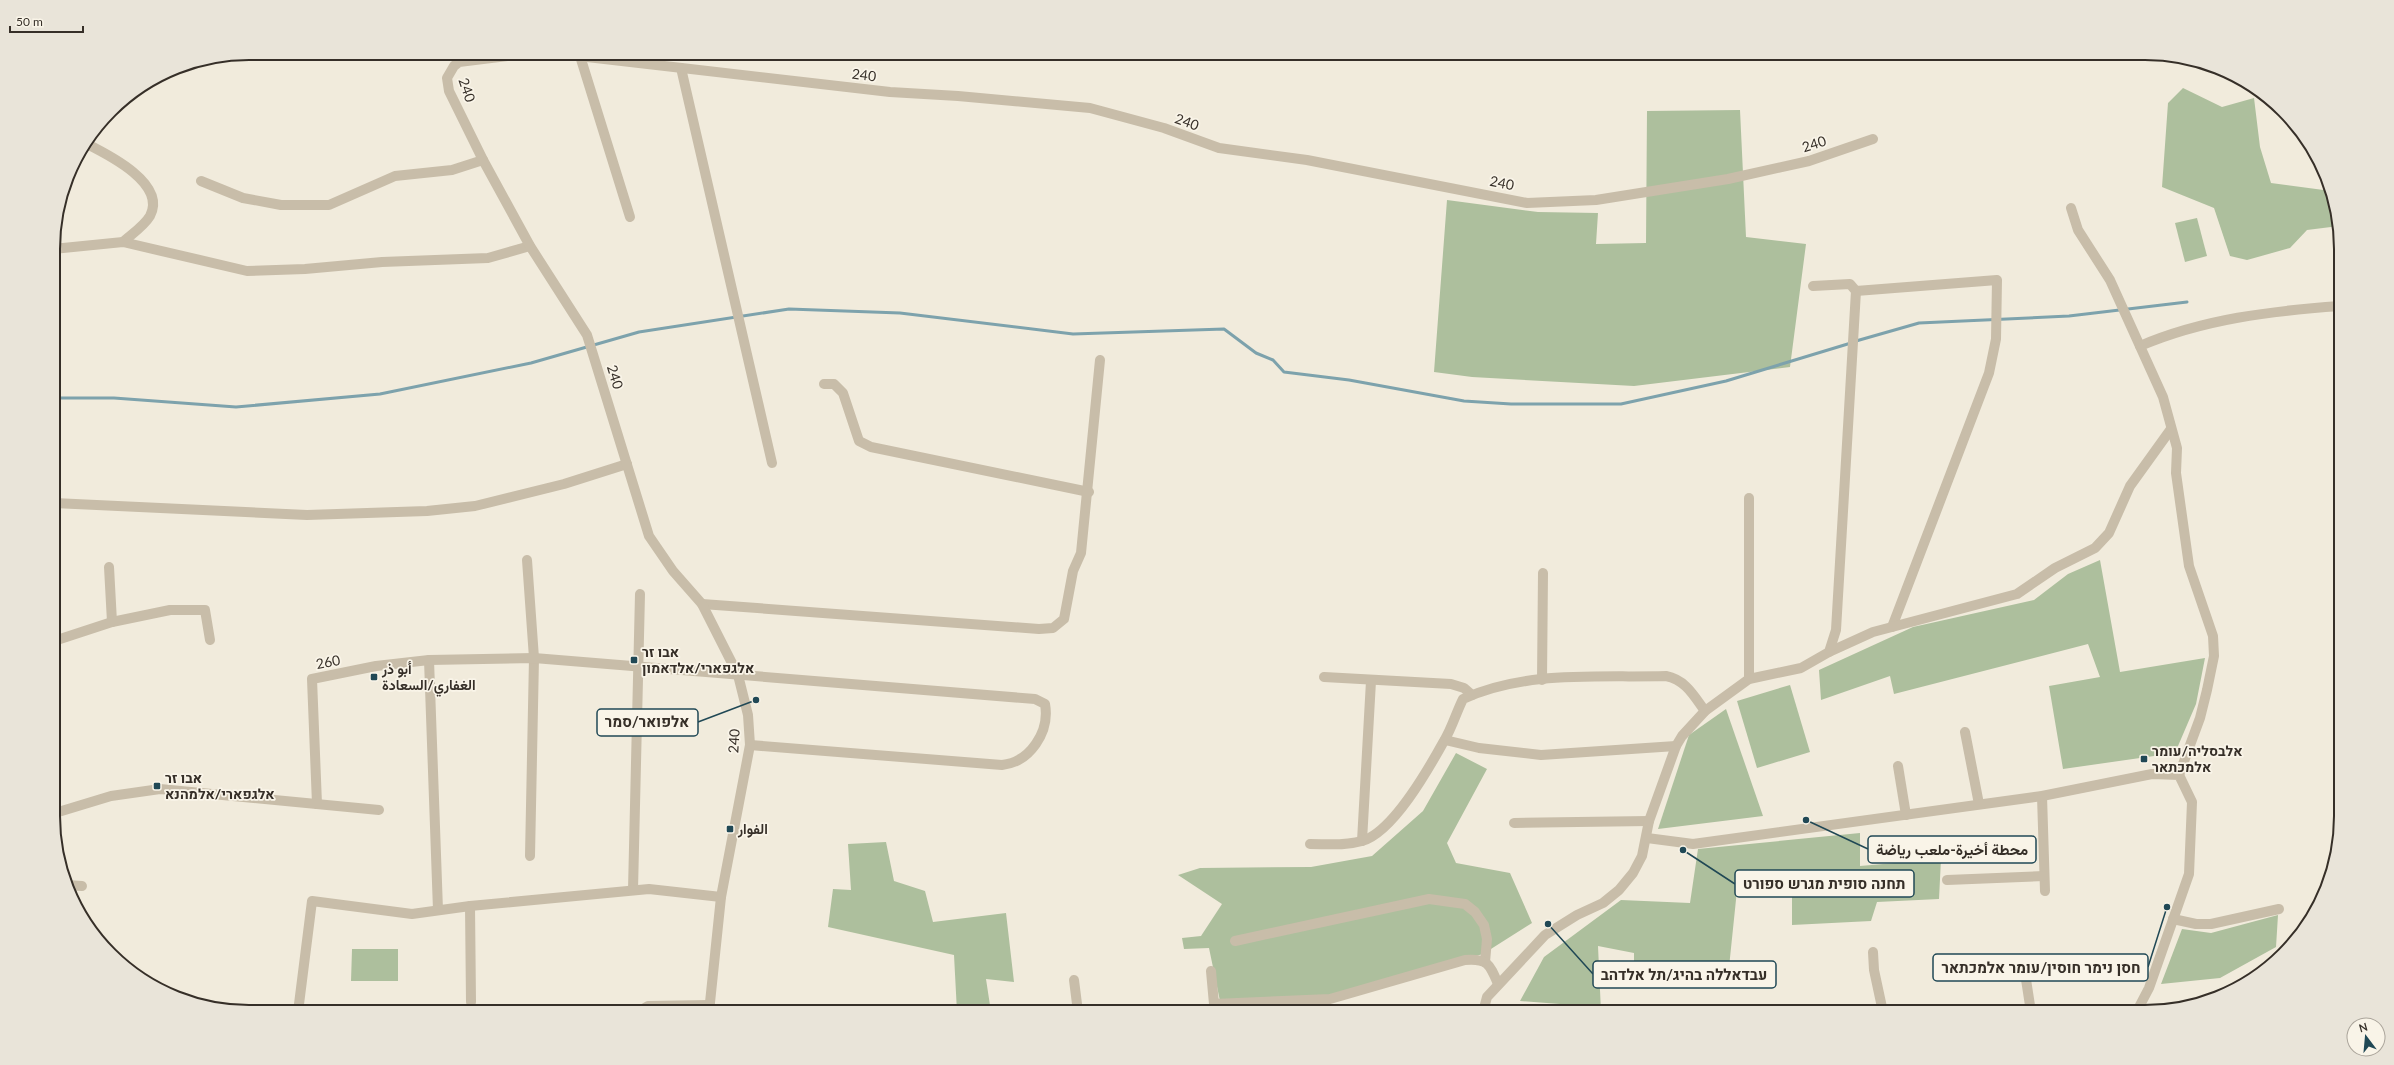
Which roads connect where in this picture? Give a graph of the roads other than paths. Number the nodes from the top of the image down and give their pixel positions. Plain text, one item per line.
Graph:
1 (475, 60) edge
2 (581, 60) edge
3 (614, 60) edge
4 (681, 68) junction
5 (1872, 139) dead end
6 (91, 146) edge
7 (483, 160) junction
8 (201, 181) dead end
9 (2071, 208) dead end
10 (630, 217) dead end
11 (123, 242) junction
12 (530, 246) junction
13 (60, 248) edge
14 (1813, 286) dead end
15 (1856, 291) junction
16 (2334, 306) edge
17 (2140, 346) junction
18 (1100, 360) dead end
19 (824, 384) dead end
20 (2171, 429) junction
21 (772, 463) dead end
22 (627, 464) junction
23 (1089, 492) junction
24 (1749, 498) dead end
25 (60, 503) edge
26 (527, 560) dead end
27 (109, 567) dead end
28 (1543, 573) dead end
29 (640, 594) dead end
30 (702, 604) junction
31 (112, 622) junction
32 (1892, 627) junction
33 (60, 639) edge
34 (210, 640) dead end
35 (1829, 652) junction
36 (534, 658) junction
37 (429, 660) junction
38 (638, 666) junction
39 (738, 675) junction
40 (1324, 677) dead end
41 (1749, 679) junction
42 (1371, 680) junction
43 (1542, 680) junction
44 (1472, 695) junction
45 (1705, 711) junction
46 (1965, 732) dead end
47 (1445, 740) junction
48 (750, 745) junction
49 (1676, 746) junction
50 (1898, 766) dead end
51 (2179, 775) junction
52 (2042, 796) junction
53 (317, 804) junction
54 (1979, 804) junction
55 (379, 810) dead end
56 (60, 811) edge
57 (1906, 815) junction
58 (1649, 821) junction
59 (1514, 823) dead end
60 (1647, 838) junction
61 (1362, 841) junction
62 (1310, 844) dead end
63 (530, 856) dead end
64 (2044, 876) junction
65 (1948, 880) dead end
66 (73, 885) edge
67 (82, 886) dead end
68 (633, 890) junction
69 (2044, 891) dead end
70 (721, 897) junction
71 (470, 906) junction
72 (2279, 909) dead end
73 (438, 910) junction
74 (2173, 919) junction
75 (1235, 941) dead end
76 (1873, 952) dead end
77 (2023, 960) dead end
78 (1485, 962) junction
79 (1211, 971) dead end
80 (1074, 980) dead end
81 (1498, 984) junction
82 (471, 1002) dead end
83 (299, 1005) edge
84 (710, 1005) edge
85 (1077, 1005) edge
86 (1485, 1005) edge
87 (1882, 1005) edge
88 (2030, 1005) edge
89 (2141, 1005) edge

1 - 7 street, 240
2 - 10 street
3 - 4 street, 240
4 - 5 street, 240
4 - 21 street
6 - 11 street
7 - 8 street
7 - 12 street, 240
9 - 17 street
11 - 12 street
11 - 13 street
12 - 22 street, 240
14 - 15 street
15 - 32 street
15 - 35 street
16 - 17 street
17 - 20 street
18 - 23 street
19 - 23 street
20 - 32 street
20 - 51 street
22 - 25 street
22 - 30 street, 240
23 - 30 street
24 - 41 street
26 - 36 street
27 - 31 street
28 - 43 street
29 - 38 street
30 - 39 street, 240
31 - 33 street
31 - 34 street
32 - 35 street
35 - 41 street
36 - 37 street, 260
36 - 38 street, 260
36 - 63 street
37 - 53 street, 260
37 - 73 street
38 - 39 street, 260
38 - 68 street
39 - 48 street, 240
39 - 48 street, 260
40 - 42 street
41 - 45 street
42 - 44 street
42 - 61 street
43 - 44 street
43 - 45 street
44 - 47 street
45 - 49 street
46 - 54 street
47 - 49 street
47 - 61 street
48 - 70 street, 240
49 - 58 street
50 - 57 street
51 - 52 street
51 - 74 street
52 - 54 street
52 - 64 street
53 - 55 street
53 - 56 street
54 - 57 street
57 - 60 street
58 - 59 street
58 - 60 street
60 - 81 street
61 - 62 street
64 - 65 street
64 - 69 street
66 - 67 street
68 - 70 street
68 - 71 street
70 - 84 street, 240
71 - 73 street
71 - 82 street
72 - 74 street
73 - 83 street
74 - 89 street
75 - 78 street
76 - 87 street
77 - 88 street
78 - 79 street
78 - 81 street
80 - 85 street
81 - 86 street

